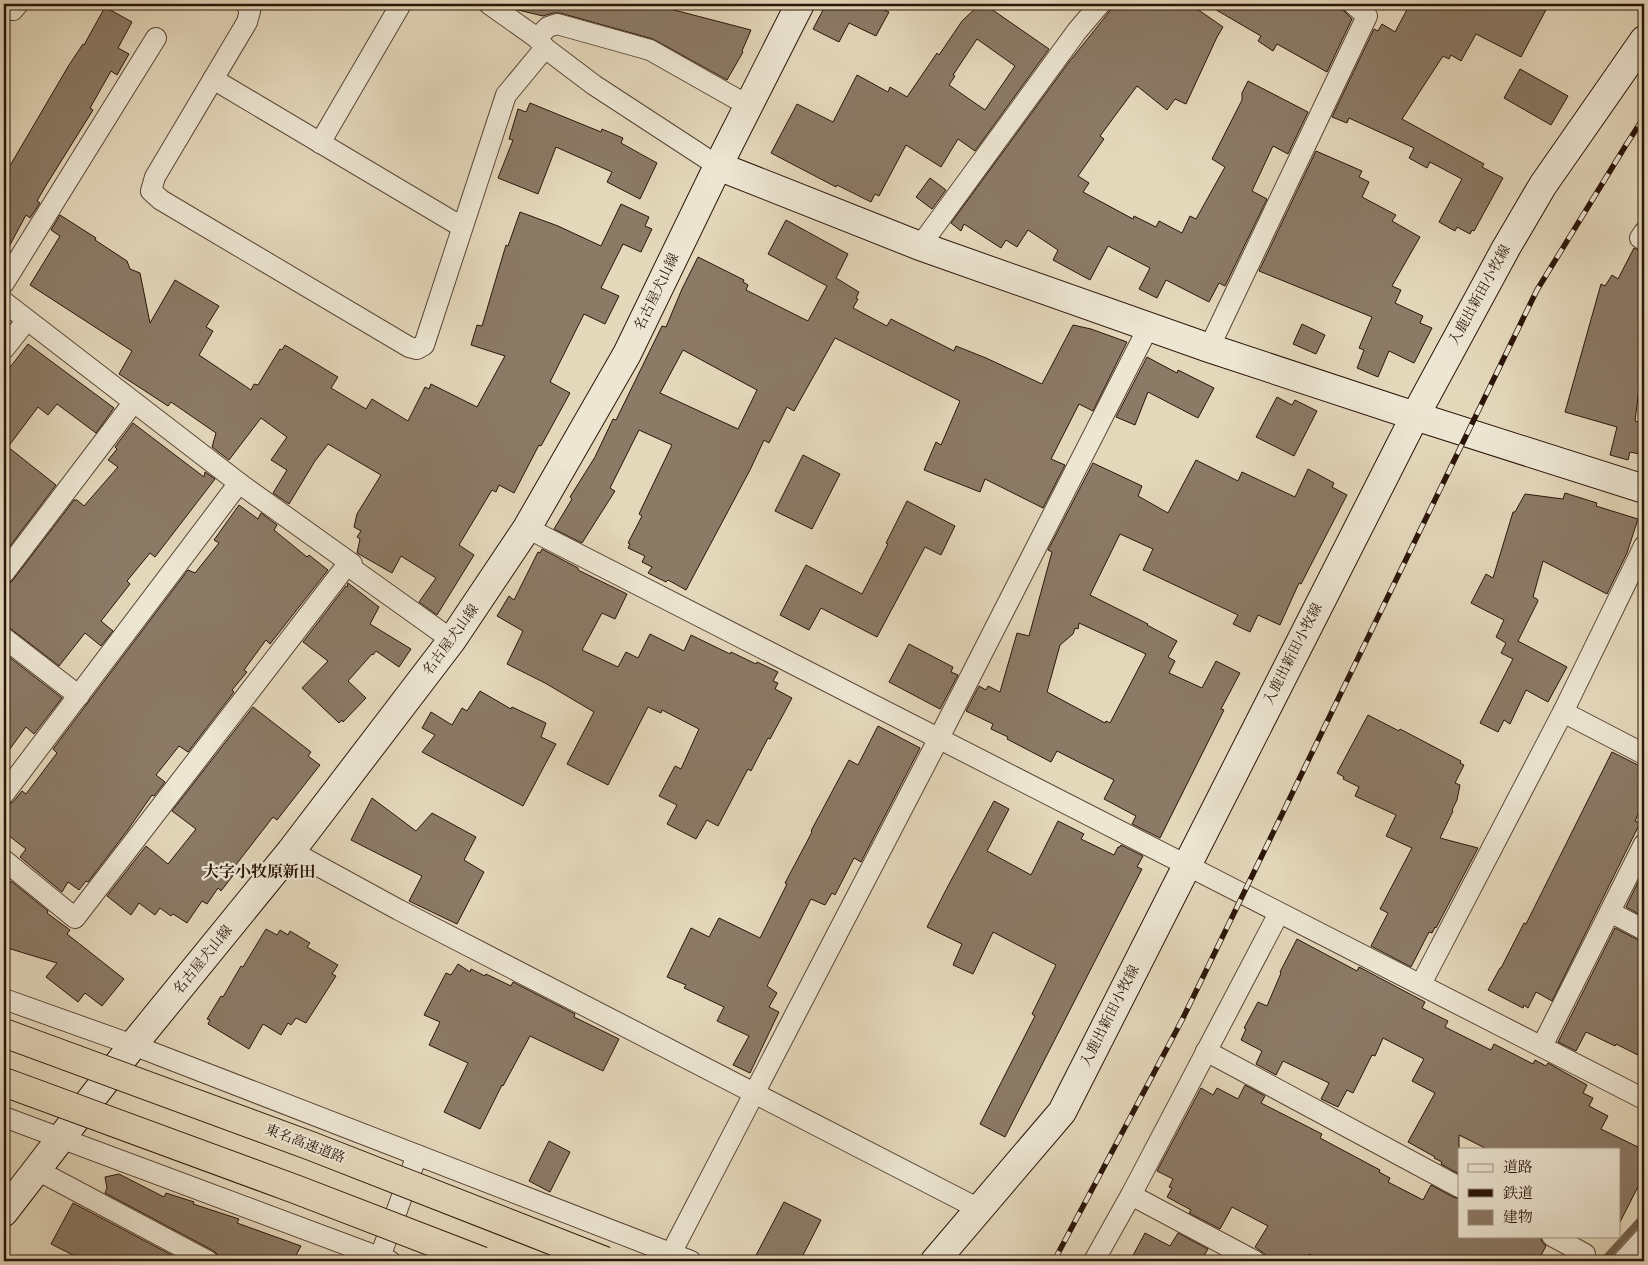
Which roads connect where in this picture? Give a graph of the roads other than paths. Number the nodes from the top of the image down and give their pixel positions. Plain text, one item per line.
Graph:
1 (18, 4) edge
2 (246, 4) edge
3 (401, 4) edge
4 (490, 4) edge
5 (800, 4) edge
6 (1100, 4) edge
7 (1354, 4) edge
8 (4, 9) edge
9 (156, 38) dead end
10 (1644, 40) edge
11 (541, 43) junction
12 (213, 79) junction
13 (749, 106) junction
14 (320, 143) junction
15 (718, 166) junction
16 (462, 227) junction
17 (1644, 232) edge
18 (1644, 240) edge
19 (920, 246) junction
20 (4, 283) edge
21 (4, 302) edge
22 (27, 320) junction
23 (1149, 326) junction
24 (1208, 348) junction
25 (4, 349) edge
26 (133, 403) junction
27 (1414, 416) junction
28 (239, 483) junction
29 (1644, 489) edge
30 (527, 528) junction
31 (1644, 546) edge
32 (347, 565) junction
33 (4, 573) edge
34 (4, 638) edge
35 (452, 640) junction
36 (79, 696) junction
37 (1563, 712) junction
38 (939, 738) junction
39 (1644, 754) edge
40 (4, 794) edge
41 (1644, 844) edge
42 (291, 851) junction
43 (4, 860) edge
44 (1186, 865) junction
45 (1610, 912) junction
46 (1279, 913) junction
47 (1644, 930) edge
48 (1421, 984) junction
49 (4, 999) edge
50 (4, 1032) edge
51 (133, 1045) junction
52 (1542, 1046) junction
53 (1206, 1051) junction
54 (4, 1082) edge
55 (754, 1093) junction
56 (1644, 1099) edge
57 (4, 1117) edge
58 (61, 1139) junction
59 (417, 1155) junction
60 (37, 1170) junction
61 (1458, 1186) edge
62 (1131, 1195) junction
63 (979, 1209) junction
64 (4, 1212) edge
65 (1556, 1238) edge
66 (1644, 1238) edge
67 (669, 1257) edge
68 (385, 1259) edge
69 (208, 1261) edge
70 (482, 1261) edge
71 (605, 1261) edge
72 (691, 1261) edge
73 (934, 1261) edge
74 (1094, 1261) edge
75 (1255, 1261) edge
76 (1579, 1261) edge
77 (1623, 1261) edge

1 - 8 street
2 - 12 street
3 - 14 street
4 - 11 street
5 - 13 main road, 名古屋犬山線
6 - 19 street
7 - 24 street
9 - 20 street
10 - 27 main road, 入鹿出新田小牧線
11 - 13 street
11 - 15 street
11 - 16 street
12 - 14 street
12 - 16 street
13 - 15 main road, 名古屋犬山線
14 - 16 street
15 - 19 main road
15 - 30 main road, 名古屋犬山線
17 - 18 street
19 - 23 main road
21 - 22 street
22 - 25 street
22 - 26 street
23 - 24 main road
23 - 38 street
24 - 27 main road
26 - 28 street
26 - 33 street
27 - 29 main road
27 - 44 main road, 入鹿出新田小牧線
28 - 32 street
28 - 36 street
30 - 35 main road, 名古屋犬山線
30 - 38 street
31 - 37 street
32 - 35 street
32 - 43 street
34 - 36 street
35 - 42 main road, 名古屋犬山線
36 - 40 street
37 - 39 street
37 - 48 street
38 - 44 street
38 - 55 street
41 - 45 street
42 - 51 main road, 名古屋犬山線
42 - 55 street
44 - 46 street
44 - 63 main road, 入鹿出新田小牧線
45 - 47 street
45 - 52 street
46 - 48 street
46 - 53 street
48 - 52 street
49 - 51 street
50 - 71 highway, 東名高速道路, bridge
51 - 58 main road, 名古屋犬山線
51 - 59 street
52 - 56 street
53 - 61 street
53 - 62 street
54 - 70 highway, bridge
55 - 63 street
55 - 67 street
57 - 58 street
58 - 60 main road, 名古屋犬山線
58 - 68 street
59 - 67 street
59 - 68 street
60 - 64 main road, 名古屋犬山線
60 - 69 street
62 - 74 street
62 - 75 street
63 - 73 main road, 入鹿出新田小牧線
65 - 76 street
66 - 77 street
67 - 72 street

